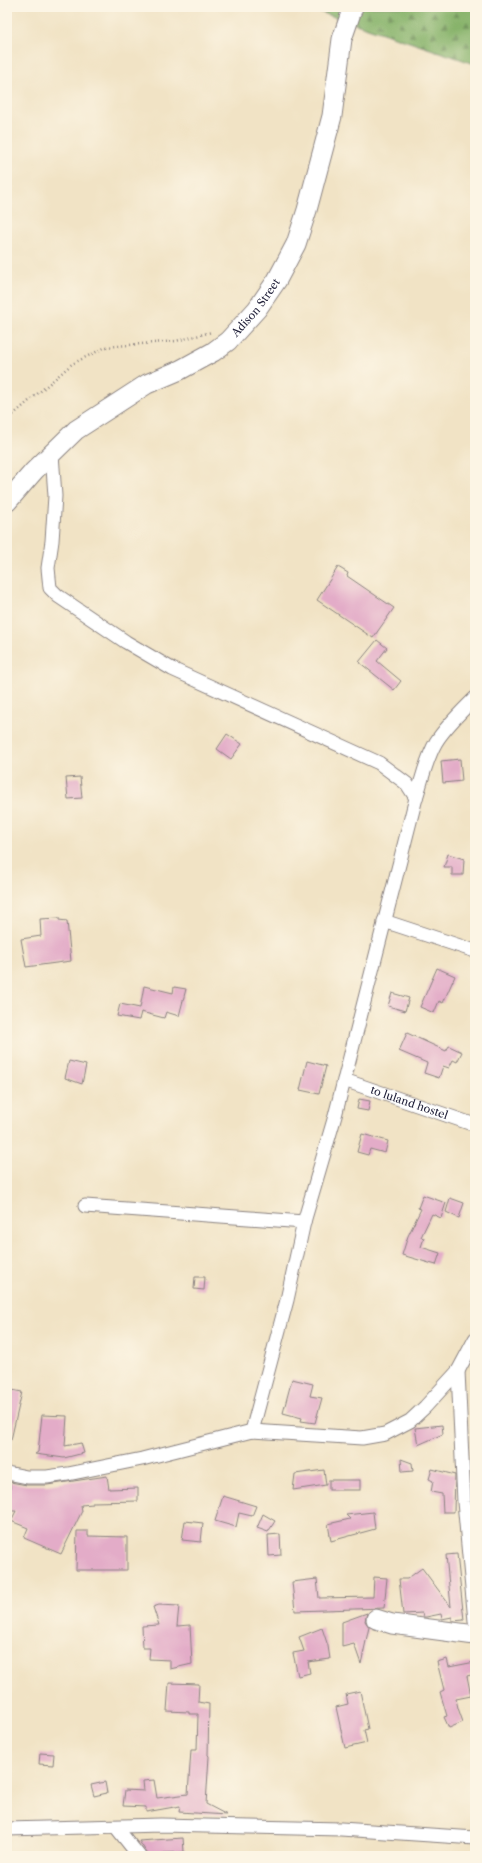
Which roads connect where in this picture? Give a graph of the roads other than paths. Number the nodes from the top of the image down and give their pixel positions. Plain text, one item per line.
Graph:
1 (353, 7) edge
2 (52, 454) junction
3 (7, 502) edge
4 (475, 698) edge
5 (416, 798) junction
6 (384, 921) junction
7 (475, 951) edge
8 (344, 1080) junction
9 (475, 1125) edge
10 (85, 1206) dead end
11 (304, 1222) junction
12 (475, 1339) edge
13 (458, 1371) junction
14 (252, 1431) junction
15 (7, 1472) edge
16 (376, 1618) dead end
17 (475, 1621) edge
18 (475, 1635) edge
19 (116, 1827) junction
20 (7, 1829) edge
21 (475, 1838) edge
22 (139, 1856) edge

1 - 2 street, Adison Street
2 - 3 street, Adison Street
2 - 5 street
4 - 5 street
5 - 6 street
6 - 7 street
6 - 8 street
8 - 9 street, to luland hostel
8 - 11 street
10 - 11 street
11 - 14 street
12 - 13 street
13 - 14 street
13 - 17 street
14 - 15 street
16 - 18 street
19 - 20 street
19 - 21 street
19 - 22 street

